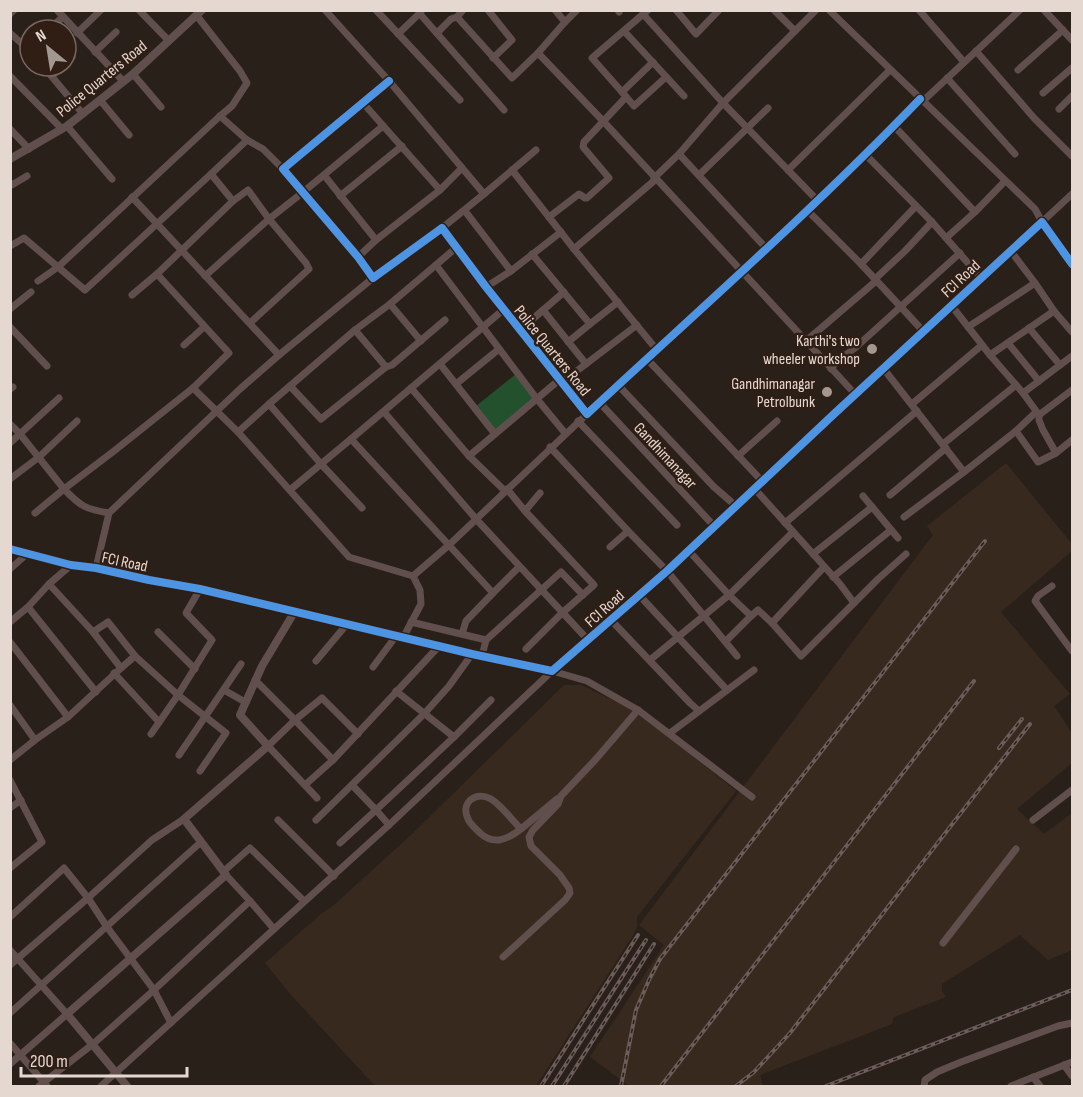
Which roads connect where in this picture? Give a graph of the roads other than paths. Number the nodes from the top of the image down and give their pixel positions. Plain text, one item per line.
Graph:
1 (14, 10) edge
2 (101, 10) edge
3 (139, 10) edge
4 (325, 10) edge
5 (463, 10) edge
6 (488, 10) edge
7 (555, 10) edge
8 (577, 10) edge
9 (676, 10) edge
10 (719, 10) edge
11 (774, 10) edge
12 (816, 10) edge
13 (829, 10) edge
14 (919, 10) edge
15 (1020, 10) edge
16 (1044, 10) edge
17 (380, 12) edge
18 (421, 12) edge
19 (646, 12) edge
20 (200, 13) edge
21 (10, 14) edge
22 (457, 17) junction
23 (566, 22) junction
24 (1063, 30) junction
25 (624, 31) junction
26 (78, 32) edge
27 (116, 32) dead end
28 (795, 32) junction
29 (437, 33) junction
30 (78, 34) edge
31 (398, 34) junction
32 (169, 40) junction
33 (1072, 40) edge
34 (976, 51) junction
35 (95, 52) junction
36 (538, 53) junction
37 (493, 58) junction
38 (652, 62) junction
39 (964, 62) junction
40 (1072, 68) edge
41 (890, 70) junction
42 (1018, 70) dead end
43 (133, 74) junction
44 (10, 76) edge
45 (666, 77) junction
46 (54, 78) edge
47 (947, 78) junction
48 (123, 81) junction
49 (389, 81) junction
50 (1043, 93) dead end
51 (624, 94) junction
52 (684, 96) dead end
53 (1072, 96) edge
54 (100, 100) junction
55 (460, 100) dead end
56 (921, 100) junction
57 (363, 103) junction
58 (723, 103) junction
59 (161, 107) dead end
60 (768, 108) dead end
61 (1059, 109) dead end
62 (504, 110) dead end
63 (83, 114) junction
64 (220, 116) junction
65 (604, 122) junction
66 (383, 126) junction
67 (894, 126) junction
68 (747, 127) junction
69 (65, 128) junction
70 (10, 129) edge
71 (129, 135) dead end
72 (247, 141) junction
73 (402, 147) junction
74 (29, 149) junction
75 (536, 150) dead end
76 (1071, 152) edge
77 (679, 153) junction
78 (866, 154) junction
79 (1015, 154) dead end
80 (10, 159) edge
81 (462, 168) junction
82 (283, 169) junction
83 (512, 170) junction
84 (788, 170) junction
85 (211, 174) junction
86 (324, 175) junction
87 (699, 175) junction
88 (27, 176) dead end
89 (655, 178) junction
90 (112, 179) dead end
91 (1005, 181) junction
92 (10, 186) edge
93 (440, 190) junction
94 (302, 193) junction
95 (484, 194) junction
96 (1072, 194) edge
97 (340, 196) junction
98 (132, 197) junction
99 (817, 200) junction
100 (233, 201) junction
101 (916, 206) junction
102 (807, 210) junction
103 (465, 211) junction
104 (975, 212) junction
105 (549, 217) junction
106 (269, 219) junction
107 (932, 222) junction
108 (1042, 222) junction
109 (157, 223) junction
110 (442, 228) junction
111 (561, 232) junction
112 (946, 238) junction
113 (376, 240) junction
114 (10, 246) edge
115 (457, 247) junction
116 (766, 248) junction
117 (574, 249) junction
118 (182, 250) junction
119 (1010, 250) junction
120 (960, 253) junction
121 (532, 254) junction
122 (357, 257) junction
123 (1071, 258) edge
124 (861, 264) junction
125 (436, 266) junction
126 (58, 267) junction
127 (511, 271) junction
128 (741, 271) junction
129 (157, 274) junction
130 (205, 276) junction
131 (373, 278) junction
132 (981, 278) junction
133 (875, 280) junction
134 (38, 281) dead end
135 (1035, 283) junction
136 (486, 287) junction
137 (31, 292) dead end
138 (564, 292) junction
139 (132, 295) dead end
140 (618, 302) junction
141 (390, 304) junction
142 (951, 305) junction
143 (900, 307) junction
144 (10, 309) edge
145 (503, 310) junction
146 (543, 310) junction
147 (1054, 310) junction
148 (445, 320) dead end
149 (250, 323) junction
150 (590, 324) junction
151 (637, 325) junction
152 (10, 327) edge
153 (204, 327) junction
154 (968, 327) junction
155 (483, 328) junction
156 (1029, 328) junction
157 (355, 330) junction
158 (520, 330) junction
159 (924, 332) junction
160 (1072, 332) edge
161 (421, 341) junction
162 (806, 341) junction
163 (568, 342) junction
164 (1008, 343) junction
165 (184, 345) dead end
166 (982, 345) junction
167 (499, 348) junction
168 (657, 350) junction
169 (279, 355) junction
170 (990, 356) junction
171 (1072, 356) edge
172 (647, 359) junction
173 (440, 364) junction
174 (586, 364) junction
175 (1060, 365) junction
176 (46, 366) dead end
177 (386, 367) junction
178 (884, 368) junction
179 (831, 369) junction
180 (1039, 381) junction
181 (560, 382) junction
182 (456, 384) junction
183 (618, 385) junction
184 (1016, 385) junction
185 (290, 386) junction
186 (193, 388) junction
187 (411, 388) junction
188 (1072, 390) edge
189 (1023, 393) junction
190 (855, 394) junction
191 (59, 398) dead end
192 (537, 399) junction
193 (599, 402) junction
194 (269, 404) junction
195 (914, 407) junction
196 (216, 411) junction
197 (384, 412) junction
198 (1038, 413) junction
199 (587, 414) junction
200 (77, 421) dead end
201 (777, 421) dead end
202 (578, 422) junction
203 (10, 424) edge
204 (1016, 431) junction
205 (238, 432) junction
206 (565, 433) junction
207 (20, 434) junction
208 (495, 434) junction
209 (351, 439) junction
210 (1072, 440) edge
211 (10, 443) edge
212 (944, 446) junction
213 (550, 447) junction
214 (1056, 453) junction
215 (469, 456) junction
216 (738, 456) junction
217 (39, 457) junction
218 (321, 464) junction
219 (964, 472) junction
220 (10, 479) edge
221 (762, 481) junction
222 (754, 488) junction
223 (64, 489) junction
224 (290, 490) junction
225 (506, 490) junction
226 (540, 493) dead end
227 (890, 495) dead end
228 (863, 496) dead end
229 (736, 506) junction
230 (872, 507) junction
231 (362, 508) dead end
232 (525, 511) junction
233 (35, 513) dead end
234 (109, 513) junction
235 (904, 517) dead end
236 (476, 519) junction
237 (785, 523) junction
238 (677, 525) dead end
239 (714, 526) junction
240 (891, 530) junction
241 (628, 531) junction
242 (793, 532) junction
243 (898, 538) dead end
244 (449, 545) junction
245 (610, 547) dead end
246 (10, 549) edge
247 (688, 549) junction
248 (28, 554) junction
249 (813, 554) junction
250 (906, 554) dead end
251 (71, 565) junction
252 (519, 567) junction
253 (824, 567) junction
254 (10, 568) edge
255 (96, 568) junction
256 (667, 570) junction
257 (413, 576) junction
258 (833, 577) junction
259 (49, 584) junction
260 (1052, 586) dead end
261 (200, 589) junction
262 (541, 591) junction
263 (494, 593) junction
264 (583, 595) junction
265 (639, 595) junction
266 (729, 595) junction
267 (854, 603) junction
268 (28, 607) junction
269 (295, 611) junction
270 (562, 614) junction
271 (704, 616) junction
272 (751, 616) junction
273 (611, 620) junction
274 (10, 622) edge
275 (411, 622) junction
276 (772, 623) junction
277 (347, 624) junction
278 (93, 632) junction
279 (158, 632) dead end
280 (462, 634) junction
281 (399, 637) junction
282 (677, 637) junction
283 (486, 640) junction
284 (588, 640) junction
285 (726, 641) junction
286 (10, 642) edge
287 (439, 646) junction
288 (526, 649) dead end
289 (1072, 651) edge
290 (472, 654) junction
291 (135, 656) junction
292 (482, 656) junction
293 (737, 656) dead end
294 (650, 660) junction
295 (316, 661) dead end
296 (241, 664) dead end
297 (373, 667) dead end
298 (121, 668) junction
299 (195, 669) junction
300 (754, 670) dead end
301 (552, 671) junction
302 (114, 674) junction
303 (255, 680) junction
304 (224, 690) junction
305 (727, 690) junction
306 (396, 691) junction
307 (96, 692) junction
308 (178, 695) junction
309 (491, 700) dead end
310 (245, 702) junction
311 (10, 705) edge
312 (638, 710) junction
313 (699, 711) junction
314 (424, 714) junction
315 (68, 717) junction
316 (207, 717) junction
317 (295, 720) junction
318 (159, 722) junction
319 (670, 733) junction
320 (150, 734) dead end
321 (358, 734) junction
322 (454, 737) junction
323 (35, 740) junction
324 (268, 746) junction
325 (179, 755) dead end
326 (10, 760) edge
327 (333, 760) junction
328 (200, 771) dead end
329 (10, 780) edge
330 (305, 785) junction
331 (352, 785) junction
332 (1072, 790) edge
333 (561, 796) junction
334 (752, 797) dead end
335 (317, 798) dead end
336 (21, 800) junction
337 (10, 808) edge
338 (376, 810) junction
339 (184, 819) junction
340 (278, 820) dead end
341 (316, 820) dead end
342 (1033, 820) dead end
343 (389, 825) junction
344 (521, 829) junction
345 (201, 842) junction
346 (340, 843) dead end
347 (1016, 849) dead end
348 (10, 868) edge
349 (225, 873) junction
350 (334, 876) junction
351 (88, 898) junction
352 (250, 901) junction
353 (304, 901) junction
354 (10, 917) edge
355 (107, 927) junction
356 (274, 929) junction
357 (943, 943) dead end
358 (10, 950) edge
359 (503, 957) dead end
360 (18, 958) junction
361 (130, 959) junction
362 (10, 965) edge
363 (42, 985) junction
364 (154, 990) junction
365 (10, 1013) edge
366 (67, 1014) junction
367 (171, 1023) junction
368 (1072, 1023) edge
369 (10, 1043) edge
370 (93, 1044) junction
371 (21, 1055) junction
372 (1072, 1062) edge
373 (10, 1064) edge
374 (1064, 1065) junction
375 (117, 1073) junction
376 (1072, 1076) edge
377 (1033, 1077) junction
378 (43, 1085) edge
379 (101, 1086) edge
380 (127, 1086) edge
381 (924, 1086) edge
382 (1011, 1086) edge
383 (1040, 1086) edge

1 - 21 street
2 - 26 street
3 - 32 street
4 - 49 street
5 - 22 street
6 - 37 street
7 - 23 street
8 - 23 street
9 - 10 street
11 - 28 street
12 - 28 street
13 - 41 street
14 - 39 street
15 - 34 street, Police Quarters Road
16 - 24 street
17 - 31 street
18 - 29 street
18 - 31 street
19 - 25 street
19 - 58 street
20 - 32 street, Police Quarters Road
20 - 64 street
22 - 29 street
22 - 37 street
23 - 36 street
24 - 33 street
24 - 42 street
25 - 38 street
25 - 51 street
27 - 35 street
28 - 58 street
29 - 62 street
30 - 35 street
31 - 55 street
32 - 43 street, Police Quarters Road
34 - 39 street, Police Quarters Road
34 - 76 street
35 - 48 street
36 - 37 street
36 - 65 street
38 - 45 street
38 - 51 street
39 - 47 street, Police Quarters Road
40 - 50 street
41 - 56 street
41 - 84 street
43 - 48 street, Police Quarters Road
43 - 59 street
44 - 69 street
45 - 51 street
45 - 52 street
46 - 63 street
47 - 56 street, Police Quarters Road
47 - 79 street
48 - 54 street, Police Quarters Road
49 - 57 street
49 - 81 street
51 - 65 street
53 - 61 street
54 - 63 street, Police Quarters Road
54 - 71 street
56 - 67 street, Police Quarters Road
56 - 91 street
57 - 66 street
57 - 82 street
58 - 68 street
58 - 77 street
60 - 68 street
63 - 69 street, Police Quarters Road
64 - 72 street
64 - 98 street
65 - 89 street
65 - 105 street
66 - 73 street
66 - 86 street
67 - 78 street, Police Quarters Road
67 - 104 street
68 - 84 street
68 - 87 street
69 - 74 street, Police Quarters Road
69 - 90 street
70 - 74 street
72 - 82 street
72 - 85 street
73 - 93 street
73 - 97 street
74 - 80 street, Police Quarters Road
75 - 83 street
77 - 87 street
77 - 89 street
78 - 99 street, Police Quarters Road
78 - 101 street
81 - 93 street
81 - 95 street
82 - 94 street
83 - 95 street
83 - 105 street
84 - 99 street
85 - 100 street
85 - 109 street
86 - 94 street
86 - 97 street
87 - 116 street
88 - 92 street
89 - 117 street
89 - 128 street
91 - 104 street
91 - 108 street
93 - 113 street
94 - 106 street
94 - 122 street
95 - 103 street
96 - 108 street
97 - 113 street
98 - 109 street
98 - 126 street
99 - 102 street, Police Quarters Road
100 - 106 street
100 - 118 street
101 - 107 street
101 - 124 street
102 - 116 street, Police Quarters Road
102 - 124 street
103 - 110 street
103 - 127 street
104 - 112 street
105 - 111 street
106 - 130 street
106 - 149 street
107 - 112 street
107 - 133 street
108 - 119 street, FCI Road
108 - 123 street
109 - 118 street
109 - 126 street
110 - 115 street, Police Quarters Road
110 - 131 street
111 - 117 street
111 - 121 street
112 - 120 street
113 - 122 street
114 - 126 street
115 - 125 street
115 - 136 street, Police Quarters Road
116 - 128 street, Police Quarters Road
117 - 140 street
118 - 129 street
118 - 130 street
119 - 132 street, FCI Road
119 - 135 street
120 - 132 street
120 - 143 street
121 - 127 street
121 - 138 street
122 - 131 street
124 - 133 street
125 - 141 street
125 - 155 street
126 - 134 street
127 - 136 street
128 - 162 street
128 - 168 street, Police Quarters Road
129 - 139 street
129 - 153 street
130 - 149 street
131 - 169 street
132 - 142 street, FCI Road
133 - 143 street
133 - 162 street
135 - 147 street
135 - 154 street
136 - 145 street, Police Quarters Road
137 - 144 street
138 - 146 street
138 - 150 street
140 - 150 street
140 - 151 street
141 - 157 street
141 - 161 street
142 - 154 street
142 - 159 street, FCI Road
143 - 159 street
143 - 179 street
145 - 155 street
145 - 158 street, Police Quarters Road
146 - 158 street
146 - 163 street
147 - 156 street
147 - 160 street
148 - 161 street
149 - 169 street
150 - 163 street
151 - 168 street
151 - 174 street
152 - 176 street
153 - 165 street
153 - 186 street
154 - 166 street
155 - 167 street
155 - 173 street
156 - 164 street
156 - 175 street
157 - 177 street
157 - 185 street
158 - 181 street, Police Quarters Road
159 - 178 street, FCI Road
161 - 177 street
162 - 179 street
163 - 174 street
164 - 170 street
164 - 180 street
166 - 170 street
166 - 195 street
167 - 182 street
167 - 192 street
168 - 172 street, Police Quarters Road
169 - 196 street
170 - 184 street
171 - 175 street
172 - 183 street, Police Quarters Road
172 - 216 street
173 - 182 street
173 - 187 street
174 - 181 street
175 - 180 street
177 - 185 street
178 - 190 street, FCI Road
178 - 195 street
179 - 190 street
180 - 189 street
181 - 192 street
181 - 199 street, Police Quarters Road
182 - 208 street
183 - 193 street, Police Quarters Road
183 - 229 street
184 - 189 street
184 - 212 street
185 - 194 street
186 - 196 street
186 - 223 street
187 - 197 street
187 - 215 street
188 - 198 street
189 - 198 street
190 - 221 street, FCI Road
191 - 207 street
192 - 206 street
192 - 208 street
193 - 199 street, Police Quarters Road
193 - 239 street, Gandhimanagar
194 - 205 street
194 - 218 street
195 - 212 street
195 - 237 street
196 - 205 street
196 - 234 street
197 - 209 street
197 - 236 street
198 - 204 street
198 - 214 street
199 - 202 street
200 - 217 street
201 - 216 street
202 - 206 street
202 - 238 street
203 - 207 street
204 - 214 street
204 - 219 street
205 - 224 street
206 - 213 street
207 - 211 street
207 - 217 street
208 - 215 street
209 - 218 street
209 - 244 street
210 - 214 street
212 - 219 street
212 - 227 street
213 - 225 street
213 - 241 street
215 - 225 street
216 - 221 street
217 - 220 street
217 - 223 street
218 - 224 street
218 - 231 street
219 - 235 street
221 - 222 street, FCI Road
222 - 229 street, FCI Road
222 - 237 street
223 - 233 street
223 - 234 street
224 - 257 street
225 - 232 street
225 - 236 street
226 - 232 street
228 - 230 street
229 - 239 street, FCI Road
230 - 240 street
230 - 249 street
232 - 264 street
234 - 255 street
236 - 244 street
236 - 252 street
237 - 242 street
239 - 247 street, FCI Road
240 - 243 street
240 - 258 street
241 - 245 street
241 - 256 street
242 - 249 street
242 - 266 street
244 - 257 street
244 - 263 street
246 - 248 street, FCI Road
247 - 256 street, FCI Road
247 - 266 street
248 - 251 street, FCI Road
248 - 254 street
249 - 253 street
250 - 267 street
251 - 255 street, FCI Road
251 - 259 street
252 - 262 street
252 - 263 street
253 - 258 street
253 - 276 street
255 - 261 street, FCI Road
256 - 265 street, FCI Road
256 - 271 street
257 - 275 street
258 - 267 street
259 - 268 street
259 - 278 street
260 - 289 street
261 - 269 street, FCI Road
261 - 299 street
262 - 264 street
262 - 270 street
262 - 283 street
263 - 280 street
264 - 270 street
265 - 273 street, FCI Road
265 - 282 street
266 - 271 street
266 - 272 street
267 - 276 street
268 - 274 street
268 - 307 street
269 - 277 street, FCI Road
269 - 303 street
270 - 284 street
270 - 288 street
271 - 282 street
271 - 285 street
272 - 276 street
272 - 285 street
273 - 284 street, FCI Road
273 - 294 street
275 - 280 street
275 - 281 street
277 - 281 street, FCI Road
277 - 295 street
278 - 291 street
278 - 298 street
279 - 299 street
280 - 283 street
281 - 287 street, FCI Road
281 - 297 street
282 - 294 street
282 - 305 street
283 - 292 street
284 - 301 street, FCI Road
285 - 293 street
286 - 315 street
287 - 290 street, FCI Road
287 - 306 street
290 - 292 street, FCI Road
290 - 314 street
291 - 298 street
291 - 308 street
292 - 301 street, FCI Road
294 - 313 street
296 - 304 street
298 - 302 street
299 - 308 street
300 - 305 street
301 - 312 street
301 - 343 street
302 - 307 street
302 - 318 street
303 - 310 street
303 - 317 street
304 - 310 street
304 - 316 street
305 - 313 street
306 - 314 street
306 - 321 street
307 - 315 street
308 - 316 street
308 - 318 street
309 - 322 street
310 - 324 street
311 - 323 street
312 - 319 street
312 - 333 street
313 - 319 street
314 - 322 street
314 - 331 street
315 - 323 street
316 - 325 street
316 - 328 street
317 - 321 street
317 - 324 street
317 - 327 street
318 - 320 street
319 - 334 street
321 - 327 street
322 - 338 street
323 - 326 street
324 - 330 street
324 - 339 street
327 - 330 street
329 - 336 street
330 - 335 street
331 - 338 street
331 - 341 street
332 - 342 street
333 - 344 street
333 - 359 street
336 - 337 street
336 - 348 street
338 - 343 street
338 - 346 street
339 - 345 street
339 - 351 street
340 - 350 street
343 - 350 street
344 - 344 street
345 - 349 street
345 - 355 street
347 - 357 street
349 - 352 street
349 - 353 street
349 - 361 street
350 - 353 street
351 - 354 street
351 - 355 street
351 - 360 street
352 - 356 street
352 - 364 street
353 - 356 street
355 - 361 street
355 - 363 street
356 - 367 street
358 - 360 street
360 - 362 street
360 - 363 street
361 - 364 street
361 - 366 street
363 - 365 street
363 - 366 street
364 - 367 street
364 - 370 street
366 - 370 street
366 - 371 street
367 - 375 street
368 - 381 street
369 - 371 street
370 - 375 street
370 - 378 street
371 - 373 street
371 - 378 street
372 - 374 street
374 - 376 street
374 - 377 street
375 - 379 street
375 - 380 street
377 - 382 street
377 - 383 street

